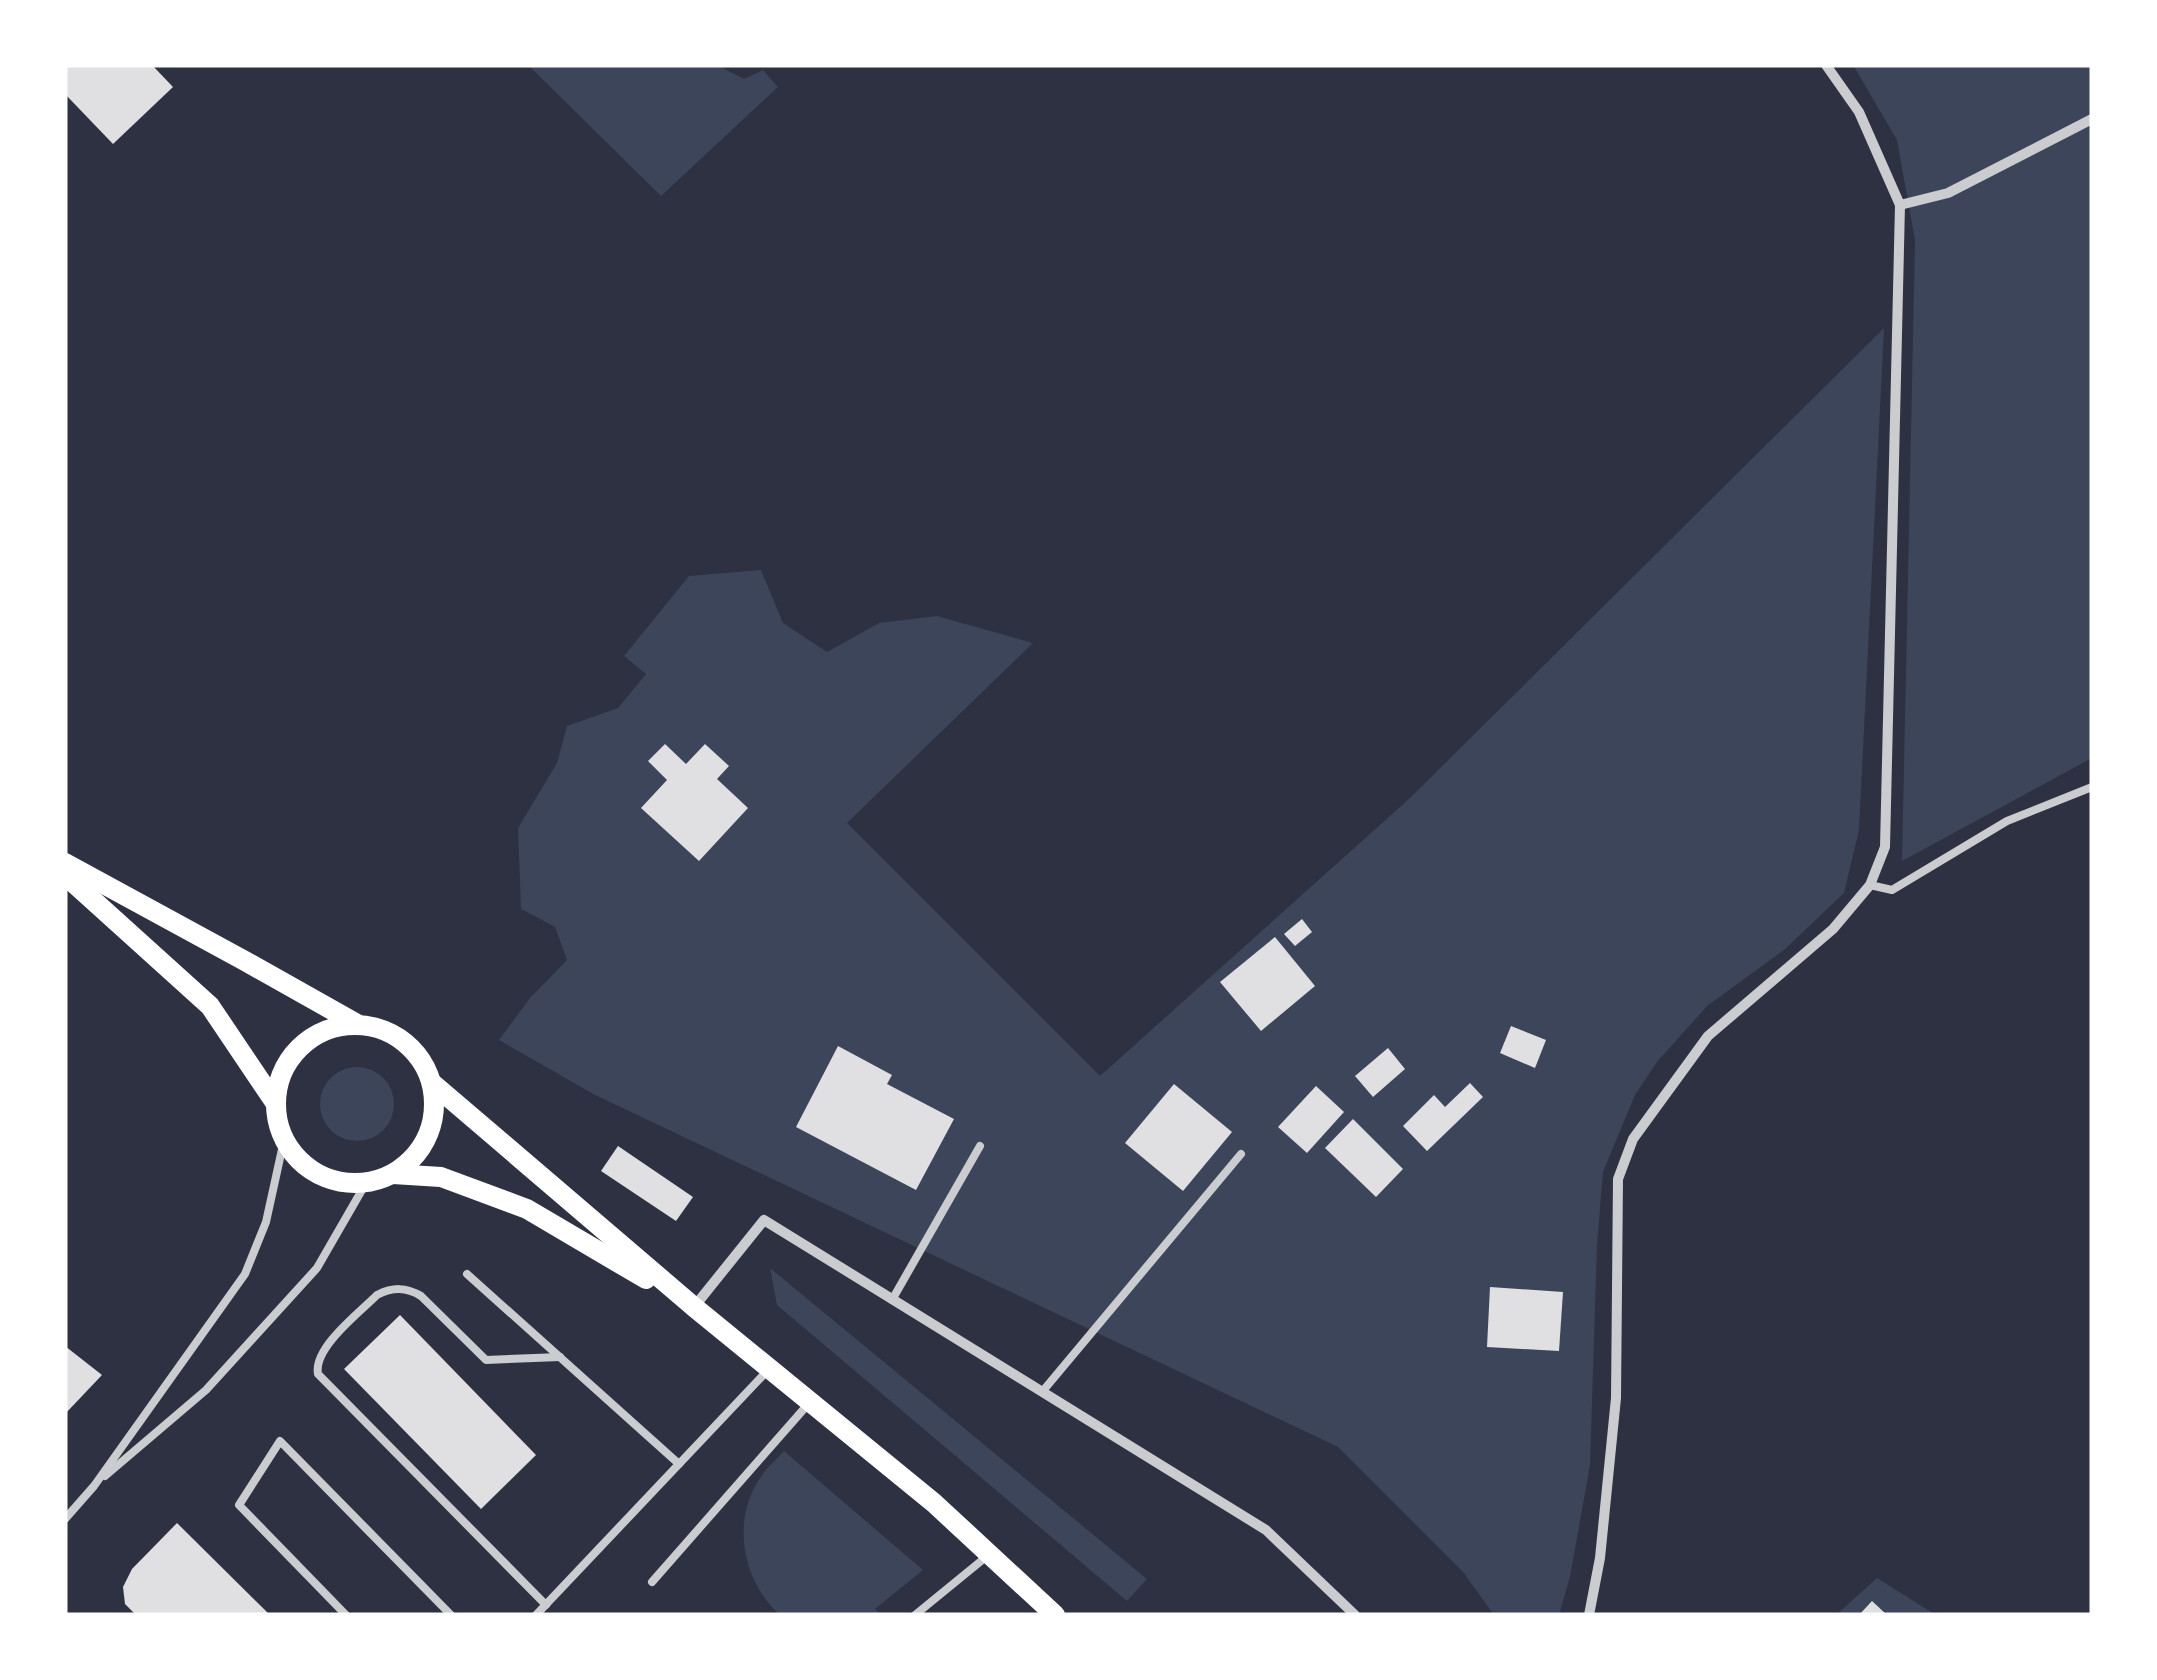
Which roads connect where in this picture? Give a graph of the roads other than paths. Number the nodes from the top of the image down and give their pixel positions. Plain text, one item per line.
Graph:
1 (1826, 65) edge
2 (2092, 120) edge
3 (1900, 204) junction
4 (2092, 786) edge
5 (65, 863) edge
6 (65, 876) edge
7 (1870, 886) junction
8 (356, 1024) junction
9 (432, 1083) junction
10 (276, 1104) junction
11 (284, 1140) junction
12 (980, 1146) dead end
13 (1240, 1154) dead end
14 (393, 1174) junction
15 (366, 1183) junction
16 (466, 1274) dead end
17 (892, 1300) junction
18 (694, 1308) junction
19 (560, 1357) junction
20 (769, 1368) junction
21 (1042, 1392) junction
22 (810, 1402) junction
23 (680, 1464) junction
24 (94, 1486) junction
25 (65, 1518) edge
26 (990, 1554) junction
27 (652, 1582) dead end
28 (546, 1605) junction
29 (346, 1615) edge
30 (452, 1615) edge
31 (536, 1615) edge
32 (915, 1615) edge
33 (1056, 1615) edge
34 (1355, 1615) edge
35 (1589, 1615) edge

1 - 3 street
2 - 3 street
3 - 7 street
4 - 7 lane
5 - 8 main road
6 - 10 main road
7 - 35 street
8 - 9 main road
8 - 10 main road
9 - 14 main road
9 - 18 main road
10 - 11 main road
11 - 15 main road
11 - 24 lane
12 - 17 lane
13 - 21 lane
14 - 15 main road
14 - 18 main road
15 - 24 lane
16 - 19 lane
17 - 18 street
17 - 21 street
18 - 20 main road
19 - 23 lane
19 - 28 lane
20 - 22 main road
20 - 23 lane
21 - 34 street
22 - 26 main road
22 - 27 lane
23 - 28 lane
24 - 25 lane
26 - 32 lane
26 - 33 main road
28 - 31 lane
29 - 30 lane

